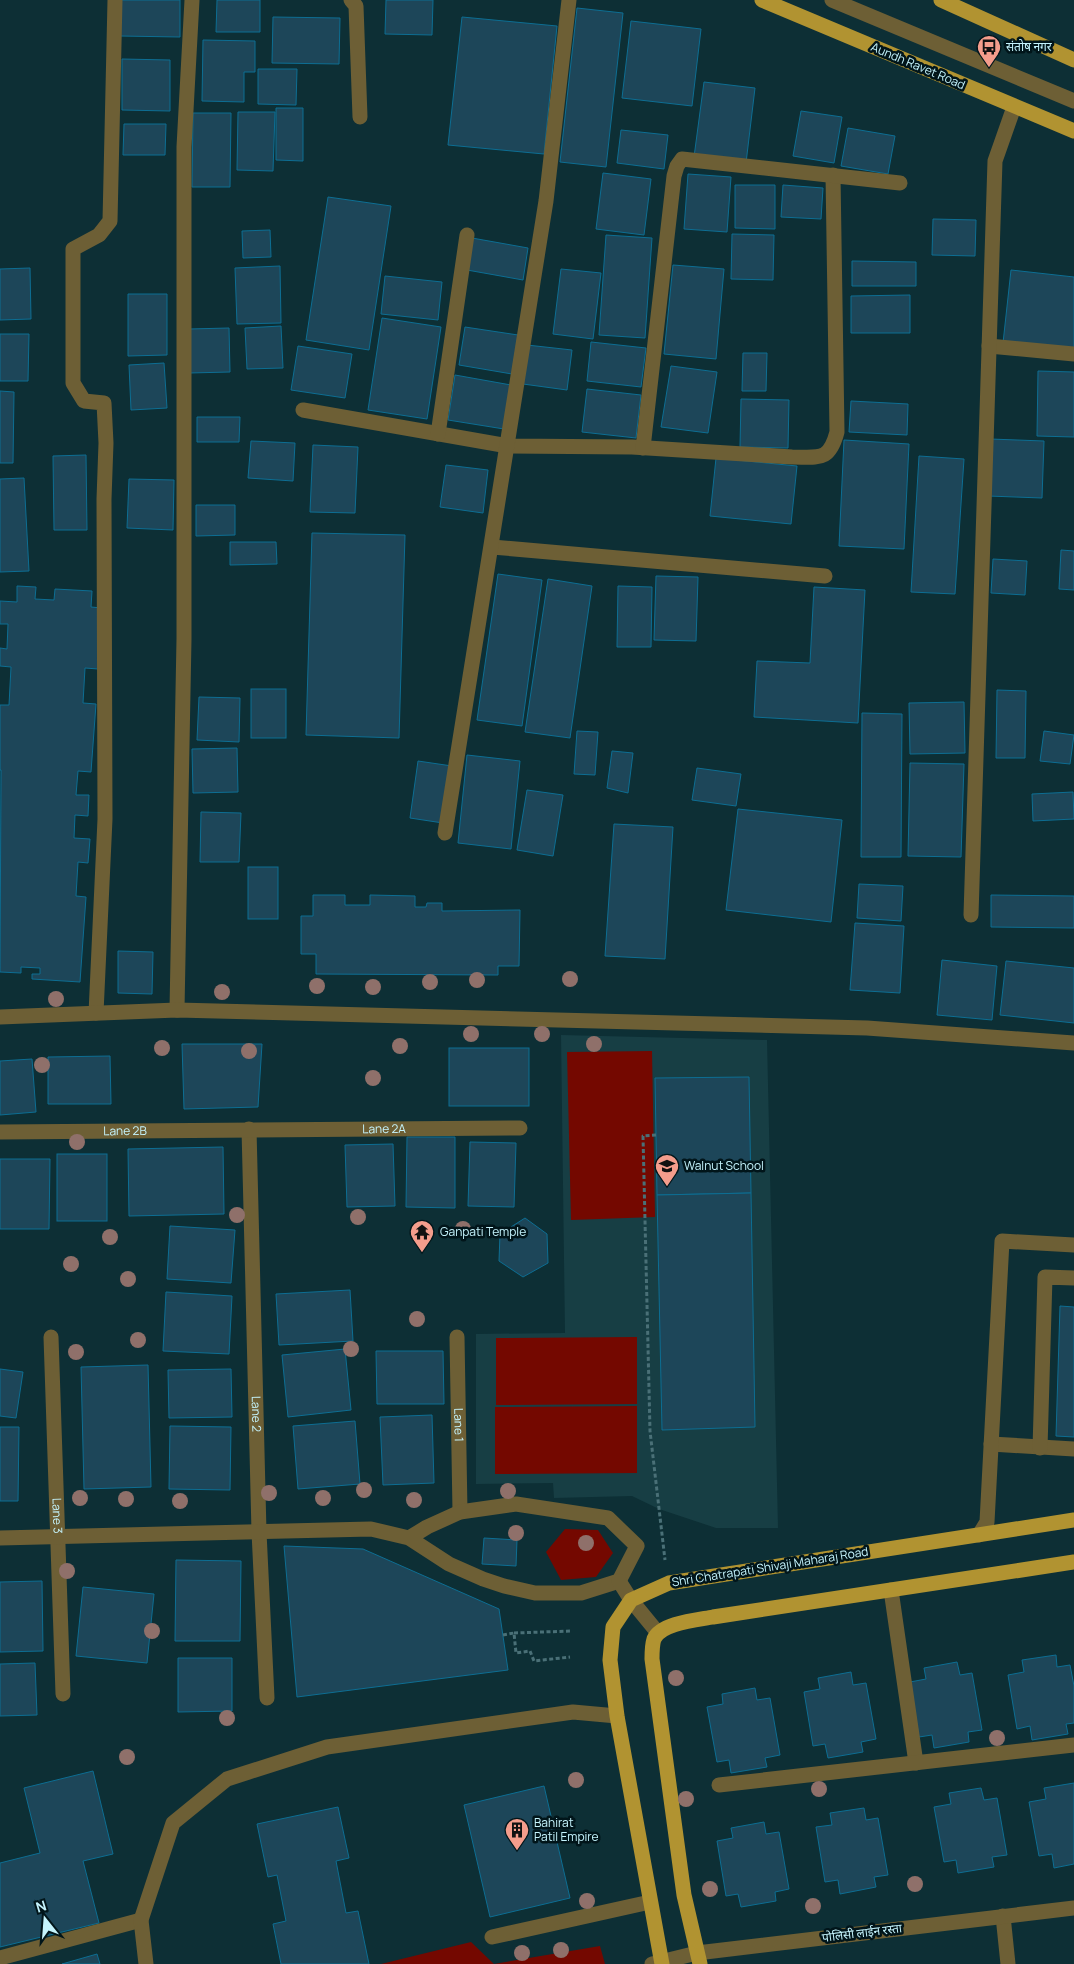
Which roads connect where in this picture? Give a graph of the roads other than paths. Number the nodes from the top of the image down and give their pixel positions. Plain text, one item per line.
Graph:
1 (115, 0) edge
2 (192, 0) edge
3 (351, 0) edge
4 (569, 0) edge
5 (762, 0) edge
6 (832, 0) edge
7 (941, 0) edge
8 (1074, 60) edge
9 (1074, 101) edge
10 (1014, 107) junction
11 (360, 118) dead end
12 (1074, 132) edge
13 (833, 175) junction
14 (900, 183) dead end
15 (466, 235) dead end
16 (989, 346) junction
17 (1074, 354) edge
18 (303, 410) dead end
19 (438, 434) junction
20 (508, 446) junction
21 (644, 448) junction
22 (492, 547) junction
23 (825, 576) dead end
24 (445, 833) dead end
25 (971, 914) dead end
26 (177, 1010) junction
27 (96, 1013) junction
28 (0, 1016) edge
29 (1074, 1043) edge
30 (520, 1128) dead end
31 (249, 1129) junction
32 (0, 1132) edge
33 (1074, 1245) edge
34 (1074, 1278) edge
35 (51, 1337) dead end
36 (457, 1337) dead end
37 (991, 1444) junction
38 (1040, 1448) junction
39 (1074, 1449) edge
40 (460, 1512) junction
41 (1074, 1520) edge
42 (259, 1532) junction
43 (979, 1535) junction
44 (57, 1536) junction
45 (0, 1538) edge
46 (409, 1538) junction
47 (1074, 1562) edge
48 (619, 1581) junction
49 (891, 1590) junction
50 (631, 1600) junction
51 (658, 1633) junction
52 (63, 1694) dead end
53 (267, 1698) dead end
54 (617, 1716) junction
55 (1074, 1745) edge
56 (916, 1763) junction
57 (719, 1785) dead end
58 (650, 1902) junction
59 (1074, 1908) edge
60 (1002, 1916) junction
61 (141, 1920) junction
62 (492, 1937) dead end
63 (0, 1958) edge
64 (699, 1958) edge
65 (658, 1963) edge
66 (146, 1964) edge
67 (1008, 1964) edge

1 - 27 street
2 - 26 street
3 - 11 street
4 - 20 street
5 - 10 main road, Aundh Ravet Road
6 - 9 street
7 - 8 main road
10 - 12 main road, Aundh Ravet Road
10 - 16 street
13 - 14 street
13 - 21 street
13 - 21 street
15 - 19 street
16 - 17 street
16 - 25 street
18 - 19 street
19 - 20 street
20 - 21 street
20 - 22 street
22 - 23 street
22 - 24 street
26 - 27 street
26 - 29 street
27 - 28 street
30 - 31 street, Lane 2A
31 - 32 street, Lane 2B
31 - 42 street, Lane 2
33 - 37 street
34 - 38 street
35 - 44 street, Lane 3
36 - 40 street, Lane 1
37 - 38 street
37 - 43 street
38 - 39 street
40 - 46 street
40 - 48 street
41 - 43 main road, Shri Chatrapati Shivaji Maharaj Road
42 - 44 street
42 - 46 street
42 - 53 street, Lane 2
43 - 50 main road, Shri Chatrapati Shivaji Maharaj Road
44 - 45 street
44 - 52 street, Lane 3
46 - 48 street
47 - 49 main road
48 - 50 street
49 - 51 main road
49 - 56 street
50 - 51 street
50 - 54 main road
51 - 64 main road
54 - 58 main road
54 - 61 street
55 - 56 street
56 - 57 street
58 - 62 street
58 - 65 main road
59 - 60 street, पोलिसी लाईन रस्ता
60 - 64 street, पोलिसी लाईन रस्ता
60 - 67 street
61 - 63 street
61 - 66 street
64 - 65 street, पोलिसी लाईन रस्ता

